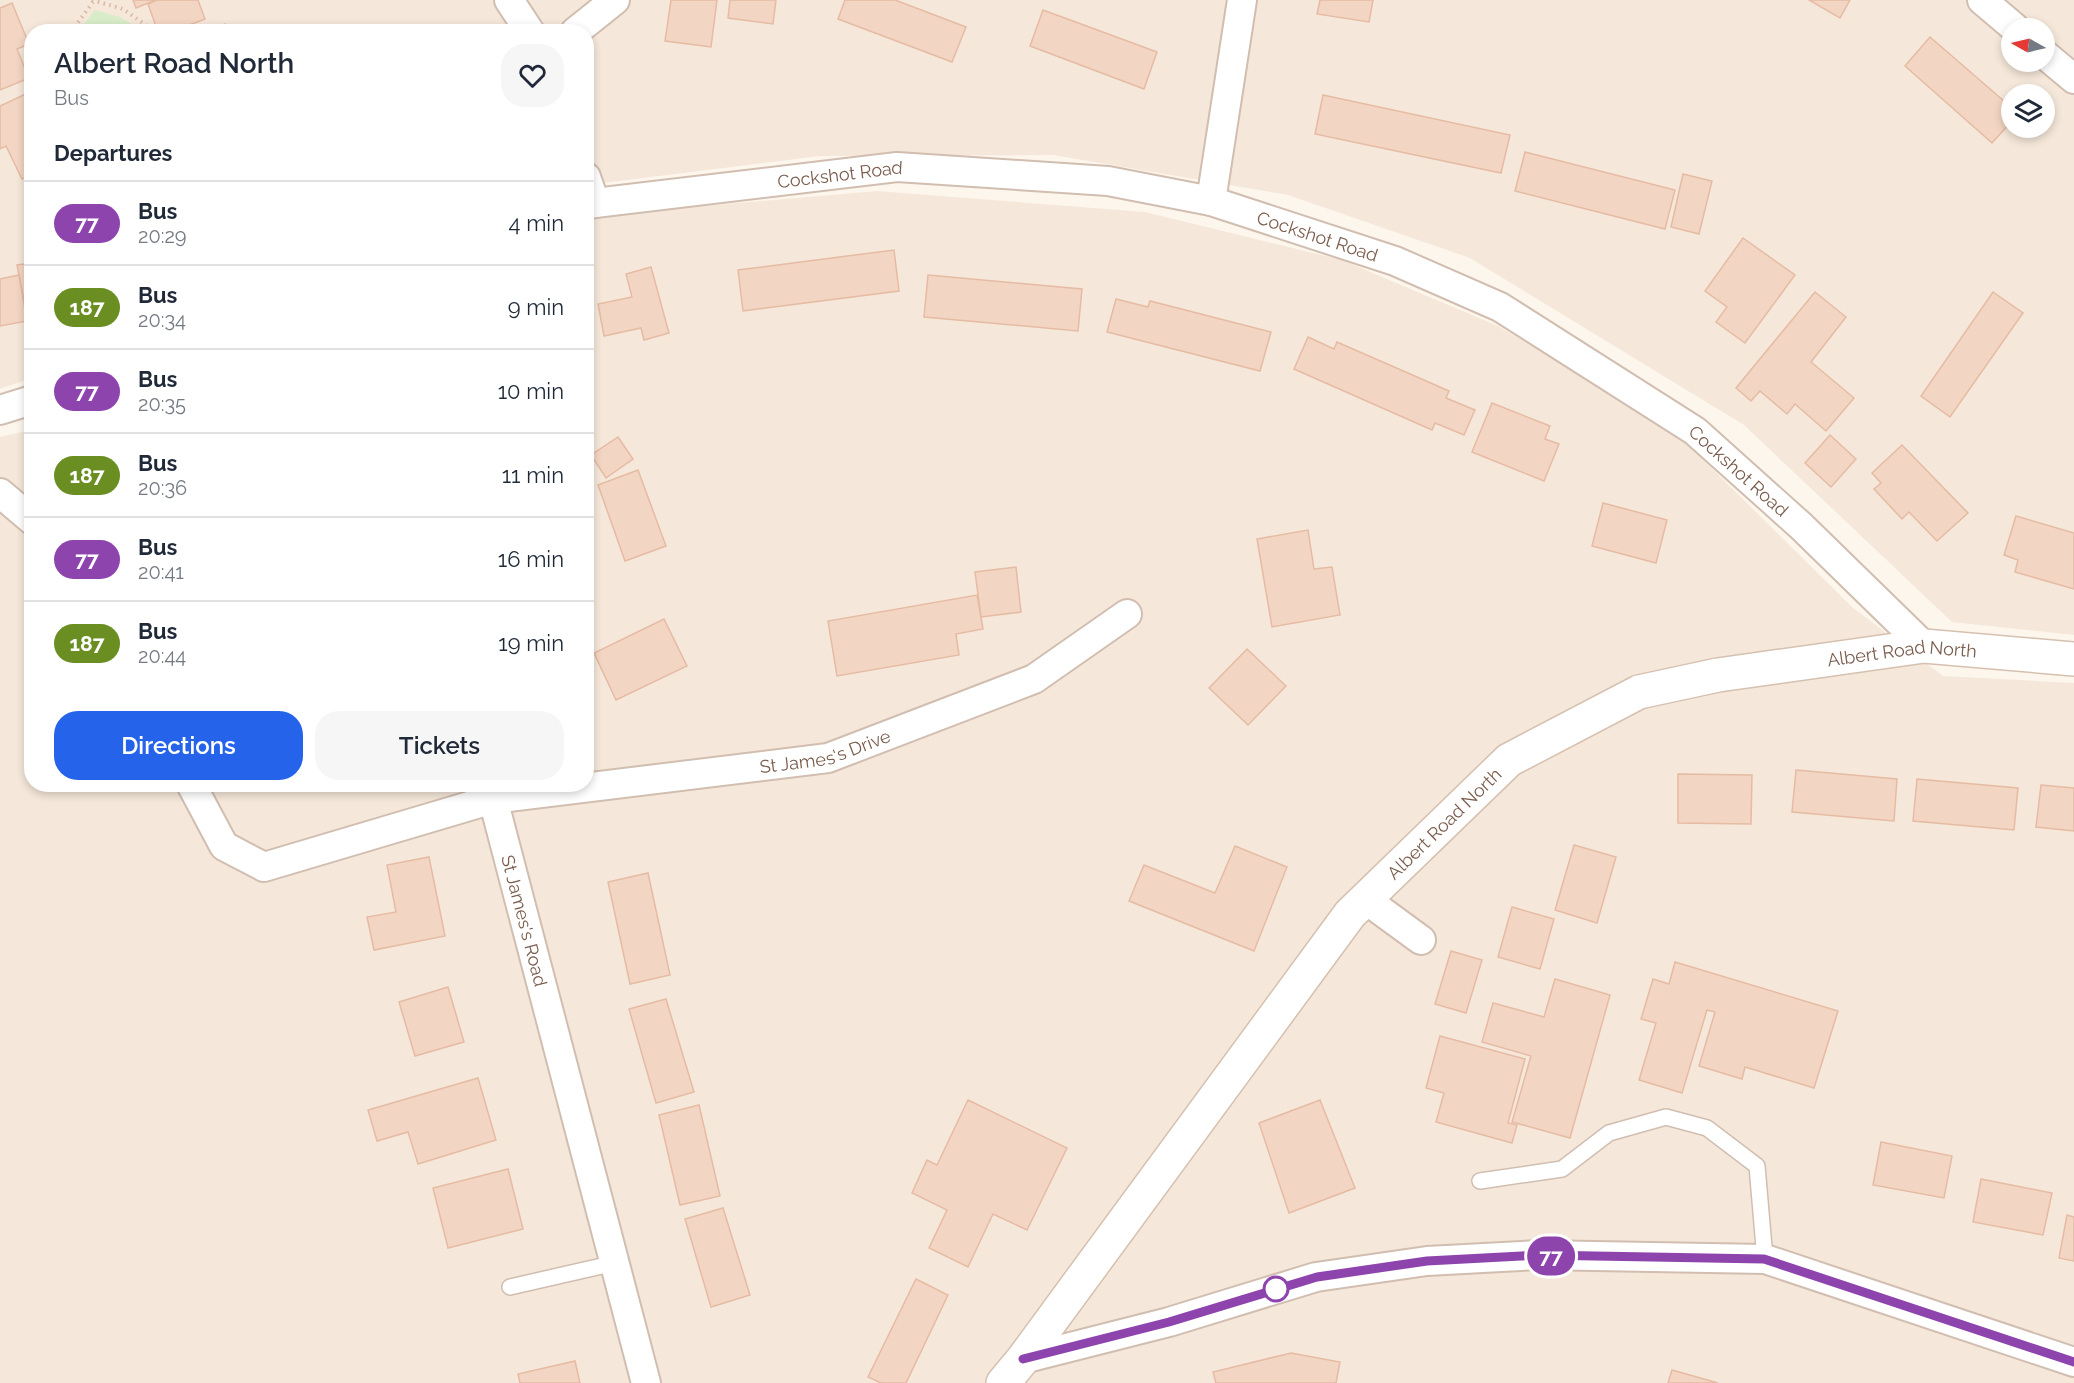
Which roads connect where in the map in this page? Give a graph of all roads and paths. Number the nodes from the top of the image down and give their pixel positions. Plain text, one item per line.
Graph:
1 (509, 0) edge
2 (615, 0) edge
3 (1242, 0) edge
4 (1982, 0) edge
5 (93, 1) edge
6 (2003, 18) edge
7 (77, 24) edge
8 (144, 24) edge
9 (525, 24) edge
10 (585, 24) edge
11 (2055, 63) edge
12 (2074, 79) edge
13 (594, 195) edge
14 (1211, 201) junction
15 (24, 402) edge
16 (0, 410) edge
17 (0, 493) edge
18 (24, 513) edge
19 (1127, 614) dead end
20 (1924, 646) junction
21 (2074, 659) edge
22 (594, 787) edge
23 (195, 792) edge
24 (550, 792) edge
25 (493, 799) junction
26 (1365, 899) junction
27 (1421, 940) dead end
28 (1480, 1181) dead end
29 (1764, 1259) junction
30 (615, 1263) junction
31 (510, 1287) dead end
32 (2074, 1362) edge
33 (1013, 1371) edge
34 (646, 1383) edge

1 - 9 street
2 - 10 street
3 - 14 street
4 - 6 street
5 - 7 path
5 - 8 path
11 - 12 street
13 - 14 street, Cockshot Road
14 - 20 street, Cockshot Road
15 - 16 street
17 - 18 street
19 - 22 street, St James's Drive
20 - 21 street, Albert Road North
20 - 26 street, Albert Road North
23 - 25 street
24 - 25 street, St James's Drive
25 - 30 street, St James's Road
26 - 27 street
26 - 33 street, Albert Road North
28 - 29 lane
29 - 32 street
29 - 33 street
30 - 31 lane
30 - 34 street, St James's Road

